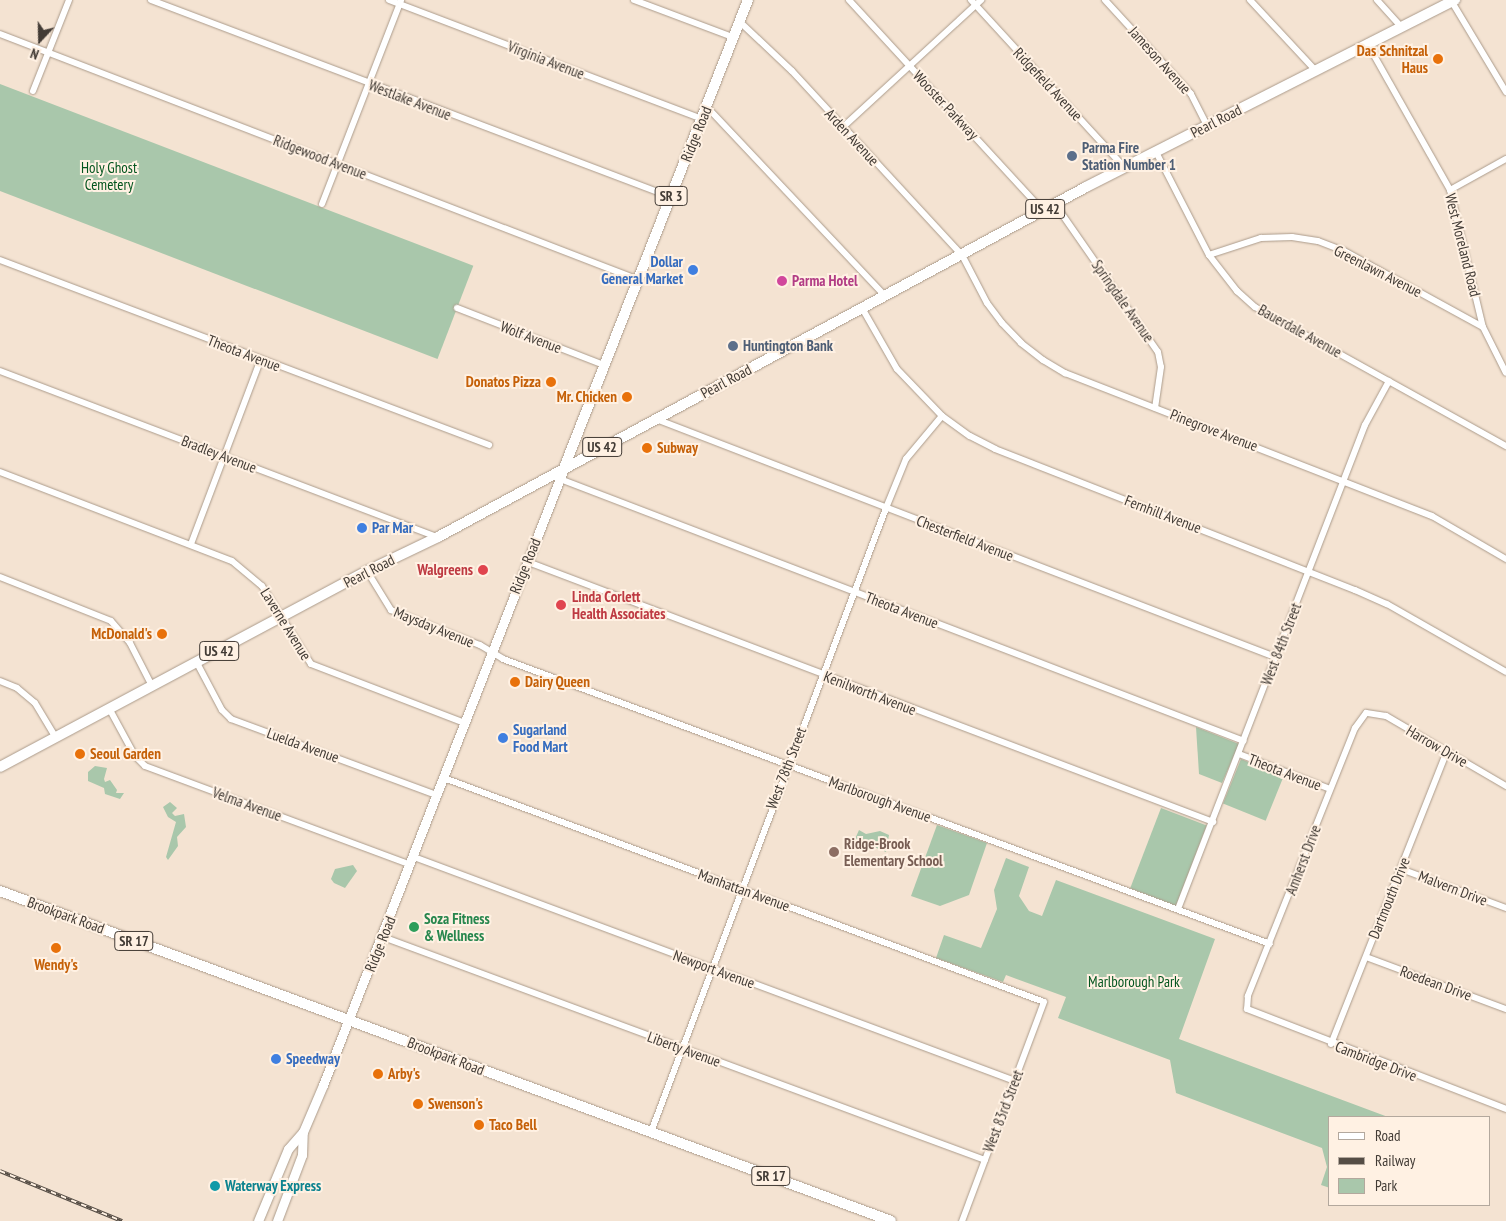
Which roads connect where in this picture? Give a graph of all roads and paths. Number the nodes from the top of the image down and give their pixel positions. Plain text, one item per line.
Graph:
1 (68, 0) edge
2 (151, 0) edge
3 (389, 0) edge
4 (634, 0) edge
5 (748, 0) edge
6 (849, 0) edge
7 (981, 0) edge
8 (1105, 0) edge
9 (1250, 0) edge
10 (1377, 0) edge
11 (1453, 1) edge
12 (400, 2) edge
13 (974, 3) edge
14 (740, 22) junction
15 (1401, 27) junction
16 (0, 34) edge
17 (735, 38) junction
18 (1367, 43) junction
19 (48, 53) junction
20 (908, 65) junction
21 (1315, 70) junction
22 (369, 84) junction
23 (33, 91) dead end
24 (1506, 92) edge
25 (707, 107) junction
26 (702, 119) junction
27 (1207, 126) junction
28 (843, 127) junction
29 (1156, 152) junction
30 (1506, 159) edge
31 (337, 163) junction
32 (1124, 167) junction
33 (1450, 190) junction
34 (671, 197) junction
35 (322, 204) dead end
36 (1055, 204) junction
37 (1043, 211) junction
38 (962, 255) junction
39 (1209, 255) junction
40 (0, 260) edge
41 (640, 280) junction
42 (885, 296) junction
43 (457, 308) dead end
44 (862, 308) junction
45 (1483, 327) junction
46 (261, 359) junction
47 (604, 365) junction
48 (0, 371) edge
49 (1506, 374) edge
50 (1389, 381) junction
51 (1155, 408) junction
52 (942, 416) junction
53 (655, 418) junction
54 (489, 445) dead end
55 (1506, 446) edge
56 (225, 456) junction
57 (564, 468) junction
58 (0, 472) edge
59 (560, 479) junction
60 (1345, 480) junction
61 (886, 508) junction
62 (438, 537) junction
63 (191, 544) junction
64 (1506, 558) edge
65 (528, 562) junction
66 (367, 571) junction
67 (1309, 571) junction
68 (0, 577) edge
69 (855, 592) junction
70 (282, 618) junction
71 (492, 653) junction
72 (1275, 657) junction
73 (197, 663) junction
74 (1506, 672) edge
75 (823, 675) junction
76 (0, 681) edge
77 (152, 686) junction
78 (110, 710) junction
79 (1366, 713) joint
80 (465, 723) junction
81 (56, 738) junction
82 (1244, 741) junction
83 (1447, 751) junction
84 (1239, 754) junction
85 (788, 765) junction
86 (0, 767) edge
87 (444, 778) junction
88 (1506, 786) edge
89 (1330, 789) junction
90 (437, 795) junction
91 (1213, 822) junction
92 (412, 861) junction
93 (1401, 869) junction
94 (741, 889) junction
95 (0, 891) edge
96 (1506, 908) edge
97 (1178, 909) junction
98 (383, 937) junction
99 (1270, 944) junction
100 (1366, 957) junction
101 (713, 968) junction
102 (1044, 1002) joint
103 (1506, 1009) edge
104 (1247, 1010) joint
105 (348, 1020) junction
106 (1331, 1044) junction
107 (683, 1048) junction
108 (1015, 1081) junction
109 (1506, 1109) edge
110 (303, 1132) junction
111 (651, 1132) junction
112 (985, 1160) junction
113 (258, 1221) edge
114 (277, 1221) edge
115 (891, 1221) edge
116 (962, 1221) edge

1 - 19 street
2 - 22 street, Westlake Avenue
3 - 12 street, Virginia Avenue
4 - 17 street
5 - 14 main road, Ridge Road / SR 3
6 - 20 street, Wooster Parkway
7 - 13 street
8 - 27 street, Jameson Avenue
9 - 21 street
10 - 15 street
11 - 15 main road, Pearl Road / US 42
11 - 24 street
12 - 22 street
12 - 26 street, Virginia Avenue
13 - 20 street
13 - 32 street, Ridgefield Avenue
14 - 17 main road, Ridge Road / SR 3
14 - 28 street, Arden Avenue
15 - 18 main road, Pearl Road / US 42
16 - 19 street, Ridgewood Avenue
17 - 25 main road, Ridge Road / SR 3
18 - 21 main road, Pearl Road / US 42
18 - 33 street, West Moreland Road
19 - 23 street
19 - 31 street, Ridgewood Avenue
20 - 28 street
20 - 37 street, Wooster Parkway
21 - 27 main road, Pearl Road / US 42
22 - 31 street
22 - 34 street, Westlake Avenue
25 - 26 main road, Ridge Road / SR 3
25 - 42 street
26 - 34 main road, Ridge Road / SR 3
27 - 29 main road, Pearl Road / US 42
28 - 38 street, Arden Avenue
29 - 32 main road, Pearl Road / US 42
29 - 39 street, Bauerdale Avenue
30 - 33 street
31 - 35 street
31 - 41 street, Ridgewood Avenue
32 - 36 main road, Pearl Road / US 42
33 - 45 street, West Moreland Road
34 - 41 main road, Ridge Road / SR 3
36 - 37 main road, Pearl Road / US 42
36 - 51 street, Springdale Avenue
37 - 38 main road, Pearl Road / US 42
38 - 42 main road, Pearl Road / US 42
38 - 51 street, Pinegrove Avenue
39 - 45 street, Greenlawn Avenue
39 - 50 street, Bauerdale Avenue
40 - 46 street, Theota Avenue
41 - 47 main road, Ridge Road / SR 3
42 - 44 main road, Pearl Road / US 42
43 - 47 street, Wolf Avenue
44 - 52 street, Fernhill Avenue
44 - 53 main road, Pearl Road / US 42
45 - 49 street, West Moreland Road
46 - 54 street, Theota Avenue
46 - 56 street
47 - 57 main road, Ridge Road / SR 3
48 - 56 street, Bradley Avenue
50 - 55 street, Bauerdale Avenue
50 - 60 street, West 84th Street
51 - 60 street, Pinegrove Avenue
52 - 61 street, West 78th Street
52 - 67 street, Fernhill Avenue
53 - 57 main road, Pearl Road / US 42
53 - 61 street, Chesterfield Avenue
56 - 62 street, Bradley Avenue
56 - 63 street
57 - 59 main road, Ridge Road
57 - 62 main road, Pearl Road / US 42
58 - 63 street, Laverne Avenue
59 - 65 main road, Ridge Road
59 - 69 street, Theota Avenue
60 - 64 street, Pinegrove Avenue
60 - 67 street, West 84th Street
61 - 69 street, West 78th Street
61 - 72 street, Chesterfield Avenue
62 - 66 main road, Pearl Road / US 42
63 - 70 street, Laverne Avenue
65 - 71 main road, Ridge Road
65 - 75 street, Kenilworth Avenue
66 - 70 main road, Pearl Road / US 42
66 - 71 street, Maysday Avenue
67 - 72 street, West 84th Street
67 - 74 street, Fernhill Avenue
68 - 77 street
69 - 75 street, West 78th Street
69 - 82 street, Theota Avenue
70 - 73 main road, Pearl Road / US 42
70 - 80 street, Laverne Avenue
71 - 80 main road, Ridge Road
71 - 85 street, Marlborough Avenue
72 - 82 street, West 84th Street
73 - 77 main road, Pearl Road / US 42
73 - 90 street, Luelda Avenue
75 - 85 street, West 78th Street
75 - 91 street, Kenilworth Avenue
76 - 81 street
77 - 78 main road, Pearl Road / US 42
78 - 81 main road, Pearl Road / US 42
78 - 92 street, Velma Avenue
79 - 83 street, Harrow Drive
79 - 89 street, Amherst Drive
80 - 87 main road, Ridge Road
81 - 86 main road, Pearl Road / US 42
82 - 84 street, West 84th Street
83 - 88 street, Harrow Drive
83 - 93 street, Dartmouth Drive
84 - 89 street, Theota Avenue
84 - 91 street, West 84th Street
85 - 94 street, West 78th Street
85 - 97 street, Marlborough Avenue
87 - 90 main road, Ridge Road
87 - 94 street, Manhattan Avenue
89 - 99 street, Amherst Drive
90 - 92 main road, Ridge Road
91 - 97 street, West 84th Street
92 - 98 main road, Ridge Road
92 - 101 street, Newport Avenue
93 - 96 street, Malvern Drive
93 - 100 street, Dartmouth Drive
94 - 101 street, West 78th Street
94 - 102 street, Manhattan Avenue
95 - 105 main road, Brookpark Road / SR 17
97 - 99 street, Marlborough Avenue
98 - 105 main road, Ridge Road
98 - 107 street, Liberty Avenue
99 - 104 street, Amherst Drive
100 - 103 street, Roedean Drive
100 - 106 street, Dartmouth Drive
101 - 107 street, West 78th Street
101 - 108 street, Newport Avenue
102 - 108 street, West 83rd Street
104 - 106 street, Cambridge Drive
105 - 110 main road, Ridge Road
105 - 111 main road, Brookpark Road / SR 17
106 - 109 street, Cambridge Drive
107 - 111 street, West 78th Street
107 - 112 street, Liberty Avenue
108 - 112 street, West 83rd Street
110 - 113 main road, Ridge Road
110 - 114 main road, Ridge Road
111 - 115 main road, Brookpark Road / SR 17
112 - 116 street, West 83rd Street

